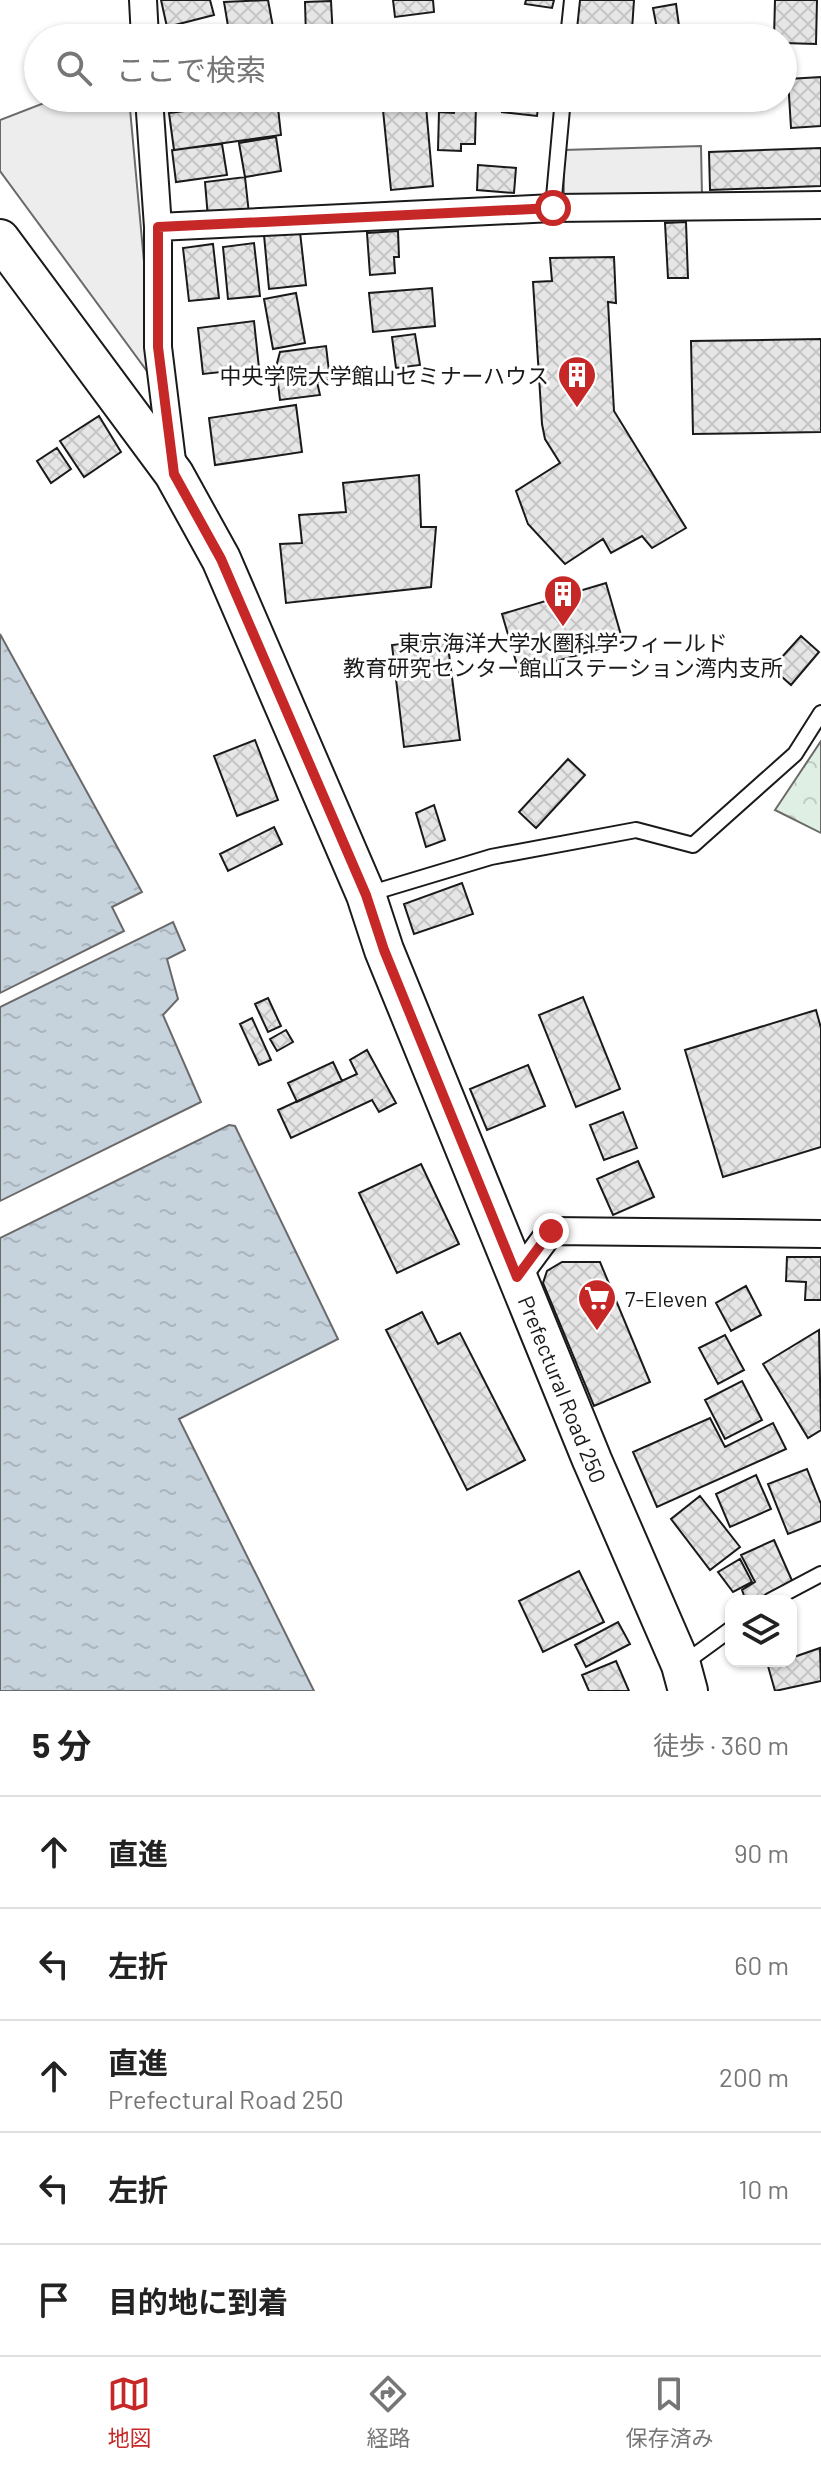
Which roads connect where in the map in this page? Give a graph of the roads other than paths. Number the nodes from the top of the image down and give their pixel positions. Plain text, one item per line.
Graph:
1 (143, 0) edge
2 (572, 0) edge
3 (144, 24) edge
4 (569, 24) edge
5 (150, 112) edge
6 (562, 112) edge
7 (821, 205) edge
8 (553, 208) junction
9 (158, 227) junction
10 (0, 239) edge
11 (174, 474) junction
12 (821, 713) edge
13 (366, 895) junction
14 (821, 1234) edge
15 (517, 1277) junction
16 (821, 1574) edge
17 (781, 1595) edge
18 (725, 1635) edge
19 (684, 1678) edge

1 - 3 street
2 - 4 lane
5 - 9 street
6 - 8 lane
7 - 8 street
8 - 9 street
9 - 11 street
10 - 11 main road, Prefectural Road 250
11 - 13 main road, Prefectural Road 250
12 - 13 lane
13 - 15 main road, Prefectural Road 250
14 - 15 street
15 - 19 main road, Prefectural Road 250
16 - 17 lane
18 - 19 lane

